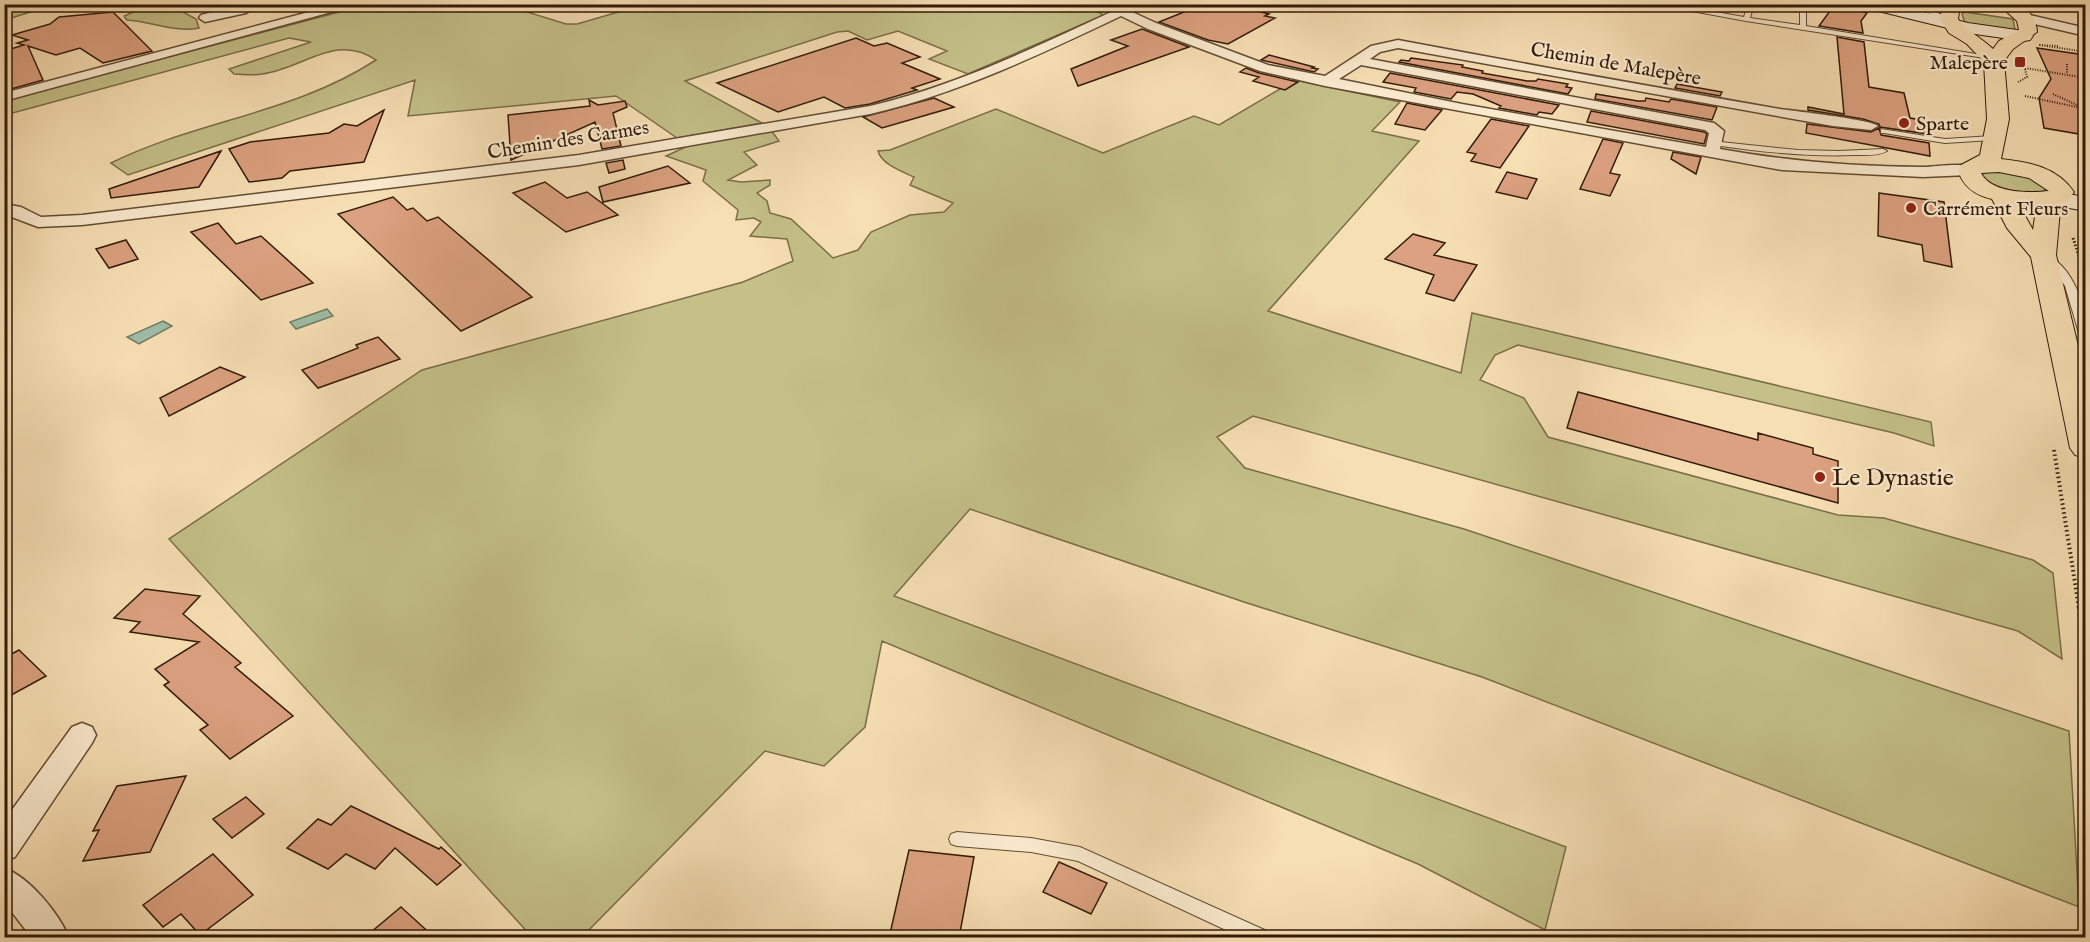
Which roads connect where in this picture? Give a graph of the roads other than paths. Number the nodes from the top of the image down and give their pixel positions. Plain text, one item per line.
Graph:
1 (252, 4) edge
2 (355, 4) edge
3 (1106, 4) edge
4 (1658, 4) edge
5 (1724, 4) edge
6 (1803, 4) edge
7 (1868, 4) edge
8 (1902, 4) edge
9 (2006, 4) edge
10 (1750, 6) edge
11 (1960, 11) edge
12 (1120, 12) junction
13 (205, 18) dead end
14 (1746, 19) junction
15 (2024, 27) junction
16 (1803, 28) junction
17 (2085, 32) edge
18 (2085, 39) edge
19 (1992, 59) junction
20 (1357, 60) junction
21 (1325, 82) junction
22 (4, 97) edge
23 (1878, 128) joint
24 (1992, 138) junction
25 (1713, 148) junction
26 (1882, 151) dead end
27 (2030, 171) junction
28 (1983, 179) junction
29 (2052, 195) junction
30 (2085, 195) edge
31 (2085, 204) edge
32 (4, 209) edge
33 (2043, 255) junction
34 (2085, 340) edge
35 (2085, 448) edge
36 (82, 735) dead end
37 (957, 839) dead end
38 (4, 847) edge
39 (4, 882) edge
40 (52, 938) edge
41 (1263, 938) edge

1 - 13 street
2 - 22 street
3 - 12 street
4 - 14 lane
5 - 10 lane
6 - 16 lane
7 - 11 street
8 - 11 lane
9 - 15 main road
10 - 14 lane
11 - 15 street
11 - 15 street
11 - 19 main road
12 - 21 street
12 - 32 street, Chemin des Carmes
14 - 16 lane
15 - 17 street
15 - 18 street
15 - 19 main road
16 - 19 lane
19 - 24 main road
20 - 21 street, Chemin de Malepère
20 - 23 street, Chemin de Malepère
20 - 25 street, Chemin de Malepère
21 - 25 street
23 - 24 lane
24 - 27 main road
24 - 28 main road
25 - 26 lane
25 - 28 street
27 - 28 main road
27 - 29 main road
28 - 29 main road
28 - 33 main road
29 - 30 street
29 - 31 street
29 - 33 main road
33 - 34 lane
33 - 35 main road
36 - 38 street
37 - 41 lane
39 - 40 street

